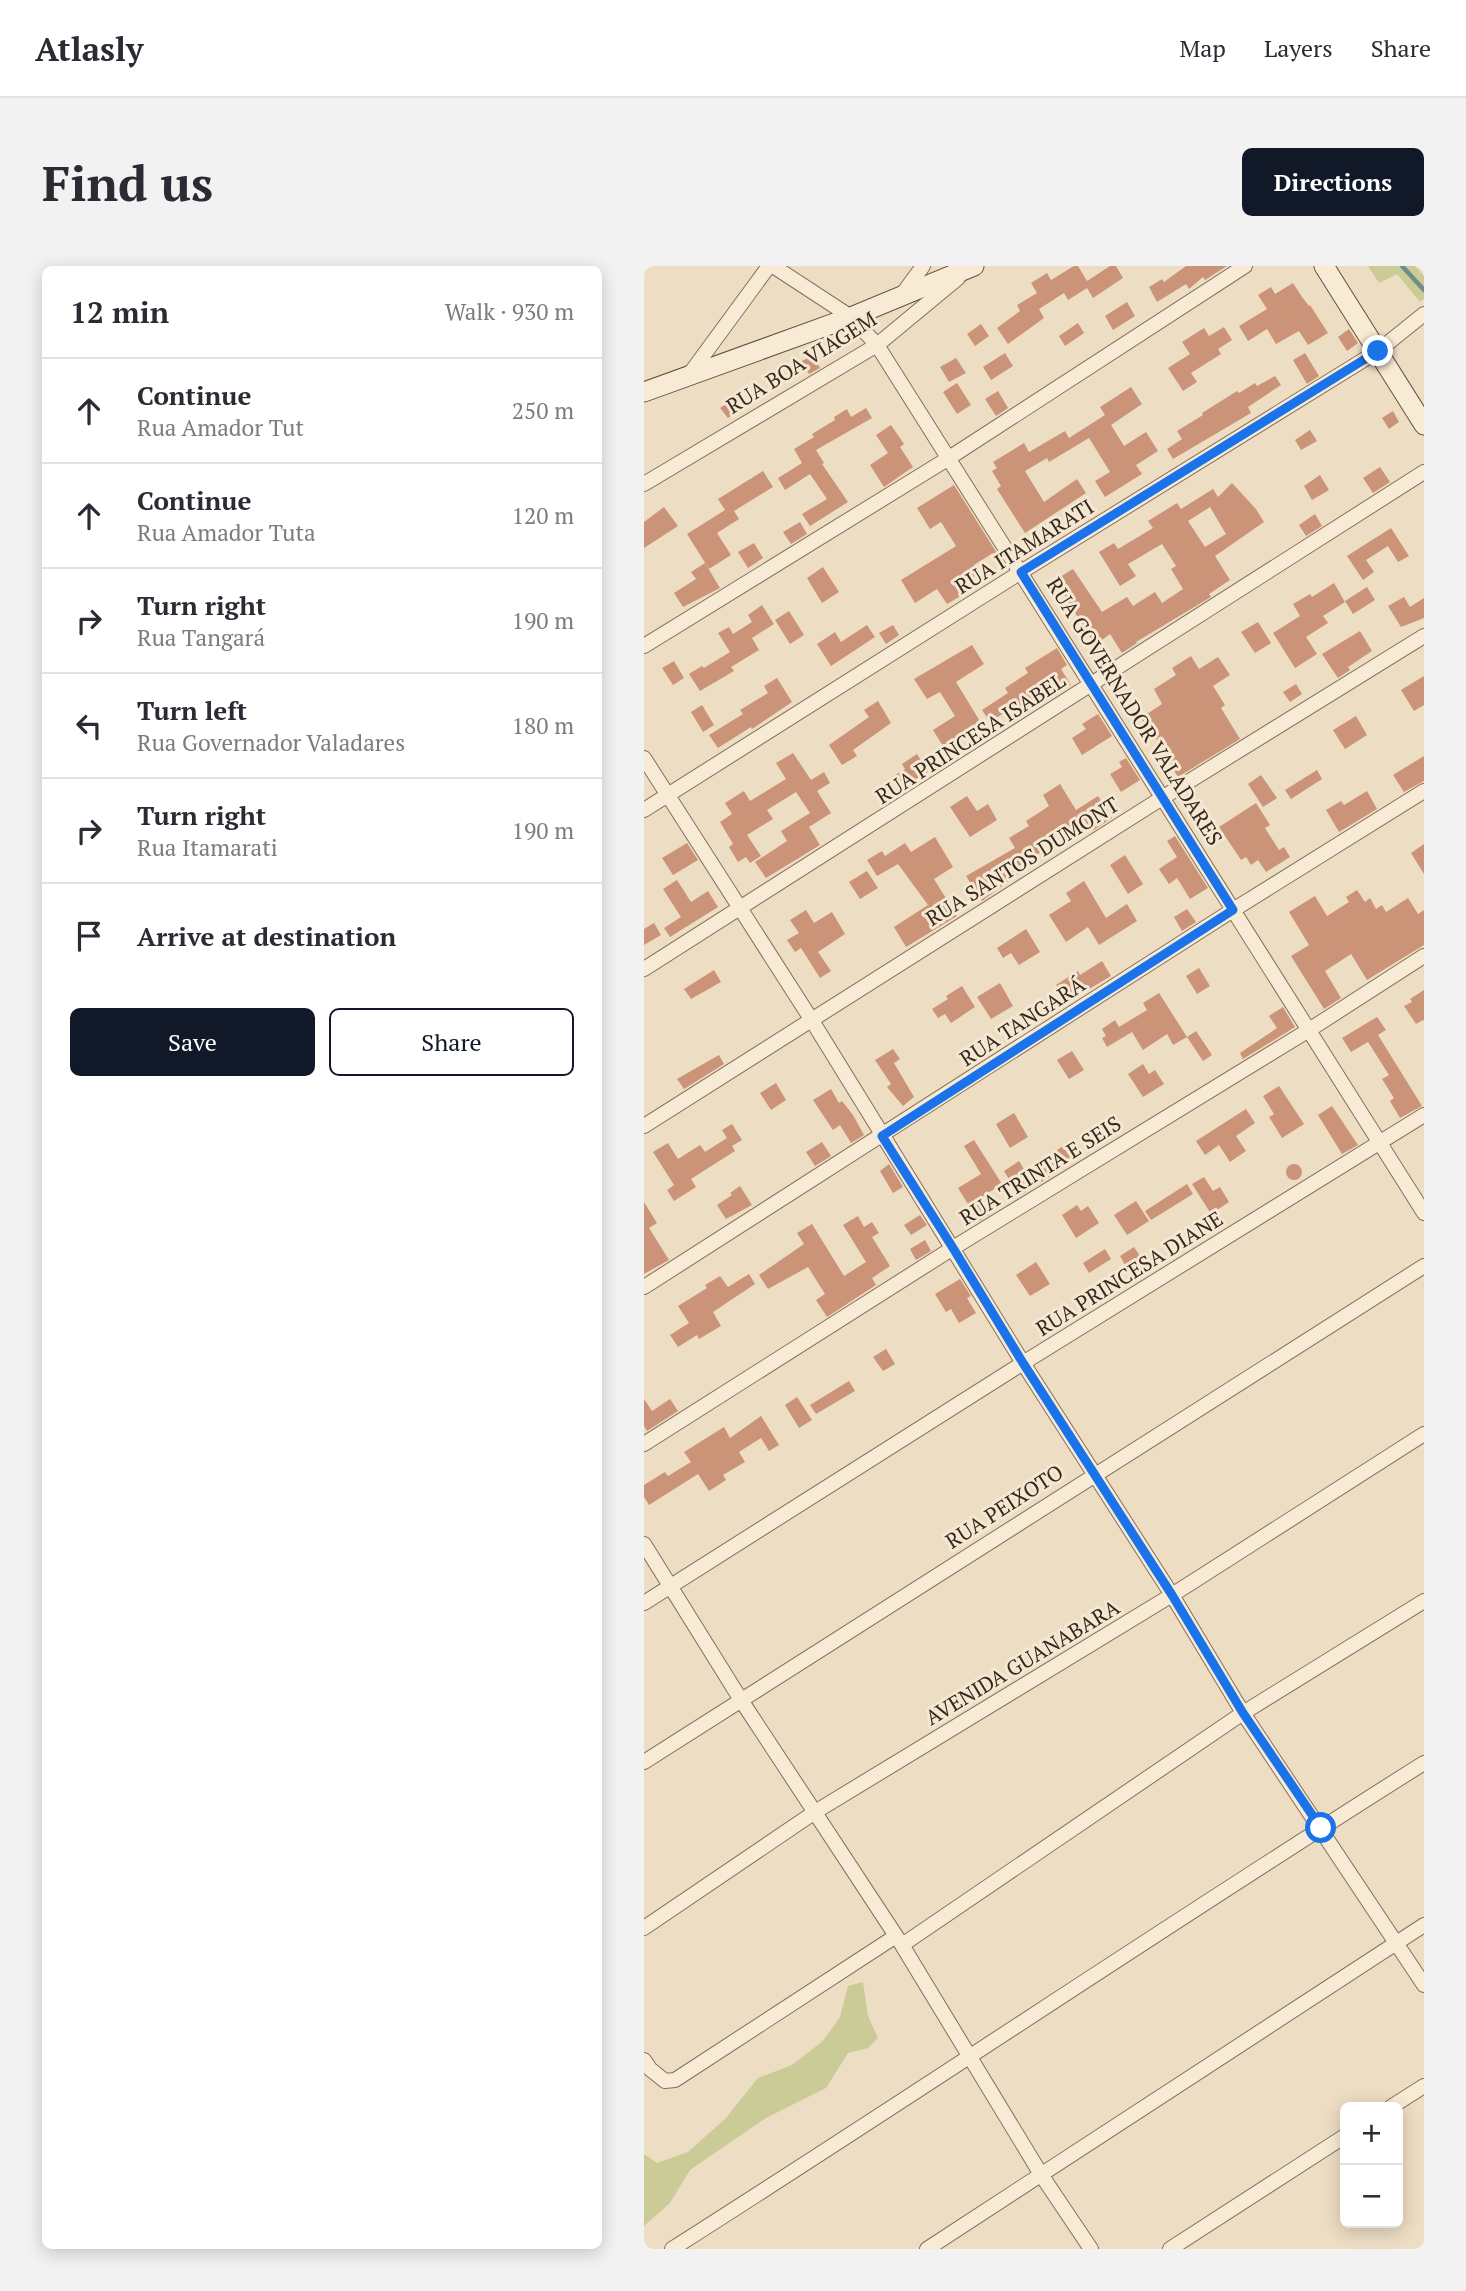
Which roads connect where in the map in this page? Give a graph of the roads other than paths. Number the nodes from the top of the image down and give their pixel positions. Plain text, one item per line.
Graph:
1 (771, 266) edge
2 (923, 266) edge
3 (1245, 266) edge
4 (1324, 266) edge
5 (972, 267) edge
6 (901, 296) junction
7 (1424, 314) edge
8 (851, 317) junction
9 (877, 345) junction
10 (1378, 351) junction
11 (689, 375) junction
12 (644, 391) edge
13 (1424, 425) edge
14 (950, 458) junction
15 (1424, 472) edge
16 (644, 484) edge
17 (1021, 572) junction
18 (1424, 636) edge
19 (644, 646) edge
20 (1092, 685) junction
21 (644, 758) edge
22 (1424, 791) edge
23 (668, 796) junction
24 (1162, 798) junction
25 (644, 810) edge
26 (739, 910) junction
27 (1233, 910) junction
28 (1424, 956) edge
29 (644, 970) edge
30 (811, 1019) junction
31 (1309, 1030) junction
32 (1424, 1115) edge
33 (644, 1126) edge
34 (882, 1136) junction
35 (1381, 1143) junction
36 (1424, 1213) edge
37 (953, 1248) junction
38 (1424, 1266) edge
39 (644, 1287) edge
40 (1023, 1363) junction
41 (1424, 1434) edge
42 (644, 1444) edge
43 (1094, 1474) junction
44 (644, 1544) edge
45 (671, 1586) junction
46 (1172, 1595) junction
47 (1424, 1601) edge
48 (644, 1603) edge
49 (741, 1700) junction
50 (1243, 1713) junction
51 (644, 1762) edge
52 (1424, 1763) edge
53 (815, 1812) junction
54 (1321, 1828) junction
55 (1424, 1925) edge
56 (644, 1928) edge
57 (899, 1940) junction
58 (1397, 1942) junction
59 (1424, 1984) edge
60 (968, 2056) junction
61 (644, 2060) edge
62 (1424, 2086) edge
63 (1399, 2102) edge
64 (1340, 2139) edge
65 (1042, 2176) junction
66 (672, 2249) edge
67 (927, 2249) edge
68 (1091, 2249) edge
69 (1170, 2249) edge

1 - 8 street, RUA GOVERNADOR VALADARES
1 - 11 street
2 - 6 street
3 - 14 street
4 - 10 street
5 - 6 street
5 - 9 street, RUA BOA VIAGEM
6 - 8 street
7 - 10 street, RUA ITAMARATI
8 - 9 street, RUA GOVERNADOR VALADARES
8 - 11 street
9 - 14 street, RUA GOVERNADOR VALADARES
9 - 16 street, RUA BOA VIAGEM
10 - 13 street
10 - 17 street, RUA ITAMARATI
11 - 12 street
14 - 17 street, RUA GOVERNADOR VALADARES
14 - 19 street
15 - 20 street, RUA PRINCESA ISABEL
17 - 20 street, RUA GOVERNADOR VALADARES
17 - 23 street, RUA ITAMARATI
18 - 24 street, RUA SANTOS DUMONT
20 - 24 street, RUA GOVERNADOR VALADARES
20 - 26 street, RUA PRINCESA ISABEL
21 - 23 street
22 - 27 street, RUA TANGARÁ
23 - 25 street, RUA ITAMARATI
23 - 26 street
24 - 27 street, RUA GOVERNADOR VALADARES
24 - 30 street, RUA SANTOS DUMONT
26 - 29 street, RUA PRINCESA ISABEL
26 - 30 street
27 - 31 street, RUA GOVERNADOR VALADARES
27 - 34 street, RUA TANGARÁ
28 - 31 street, RUA TRINTA E SEIS
30 - 33 street, RUA SANTOS DUMONT
30 - 34 street
31 - 35 street, RUA GOVERNADOR VALADARES
31 - 37 street, RUA TRINTA E SEIS
32 - 35 street, RUA PRINCESA DIANE
34 - 37 street
34 - 39 street, RUA TANGARÁ
35 - 36 street, RUA GOVERNADOR VALADARES
35 - 40 street, RUA PRINCESA DIANE
37 - 40 street
37 - 42 street, RUA TRINTA E SEIS
38 - 43 street, RUA PEIXOTO
40 - 43 street
40 - 45 street, RUA PRINCESA DIANE
41 - 46 street, AVENIDA GUANABARA
43 - 46 street
43 - 49 street, RUA PEIXOTO
44 - 45 street
45 - 48 street, RUA PRINCESA DIANE
45 - 49 street
46 - 50 street
46 - 53 street, AVENIDA GUANABARA
47 - 50 street
49 - 51 street, RUA PEIXOTO
49 - 53 street
50 - 54 street
50 - 57 street
52 - 54 street
53 - 56 street, AVENIDA GUANABARA
53 - 57 street
54 - 58 street
54 - 60 street
55 - 58 street
57 - 60 street
57 - 61 street
58 - 59 street
58 - 65 street
60 - 65 street
60 - 66 street
62 - 63 street
64 - 69 street
65 - 67 street
65 - 68 street

